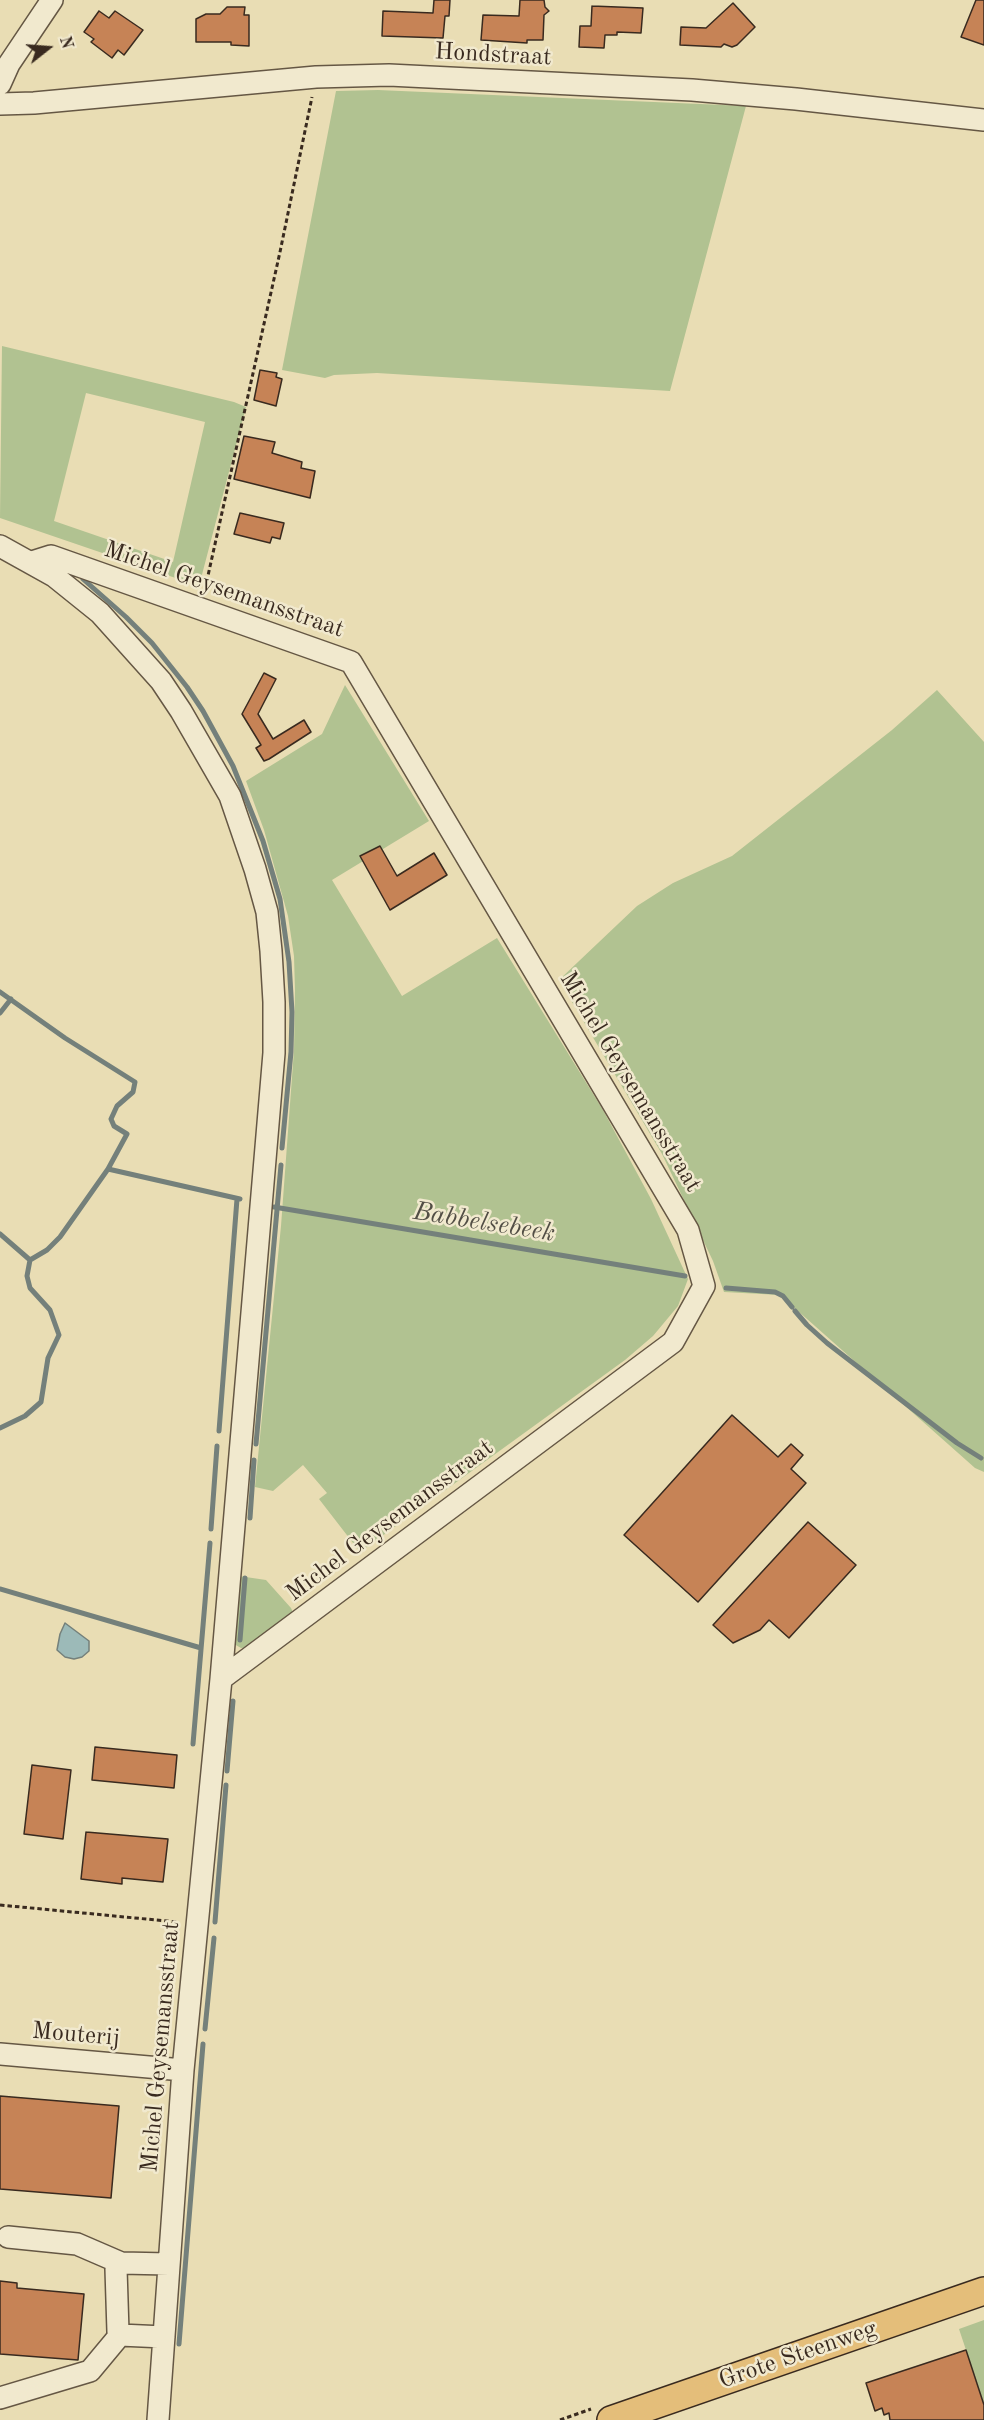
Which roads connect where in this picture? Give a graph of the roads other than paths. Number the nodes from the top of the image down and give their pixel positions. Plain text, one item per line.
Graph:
1 (52, 0) edge
2 (0, 84) edge
3 (0, 104) edge
4 (984, 120) edge
5 (0, 546) edge
6 (32, 562) junction
7 (221, 1679) junction
8 (0, 2054) edge
9 (183, 2070) junction
10 (8, 2238) dead end
11 (122, 2263) junction
12 (169, 2264) junction
13 (984, 2291) edge
14 (120, 2335) junction
15 (164, 2337) junction
16 (0, 2398) edge
17 (158, 2420) edge
18 (611, 2420) edge

1 - 2 street
3 - 4 street, Hondstraat
5 - 6 street, Michel Geysemansstraat
6 - 7 street, Michel Geysemansstraat
6 - 7 street, Michel Geysemansstraat
7 - 9 street, Michel Geysemansstraat
8 - 9 street, Mouterij
9 - 12 street, Michel Geysemansstraat
10 - 11 street
11 - 12 street
11 - 14 street
12 - 15 street, Michel Geysemansstraat
13 - 18 main road, Grote Steenweg
14 - 15 street
14 - 16 street
15 - 17 street, Michel Geysemansstraat

